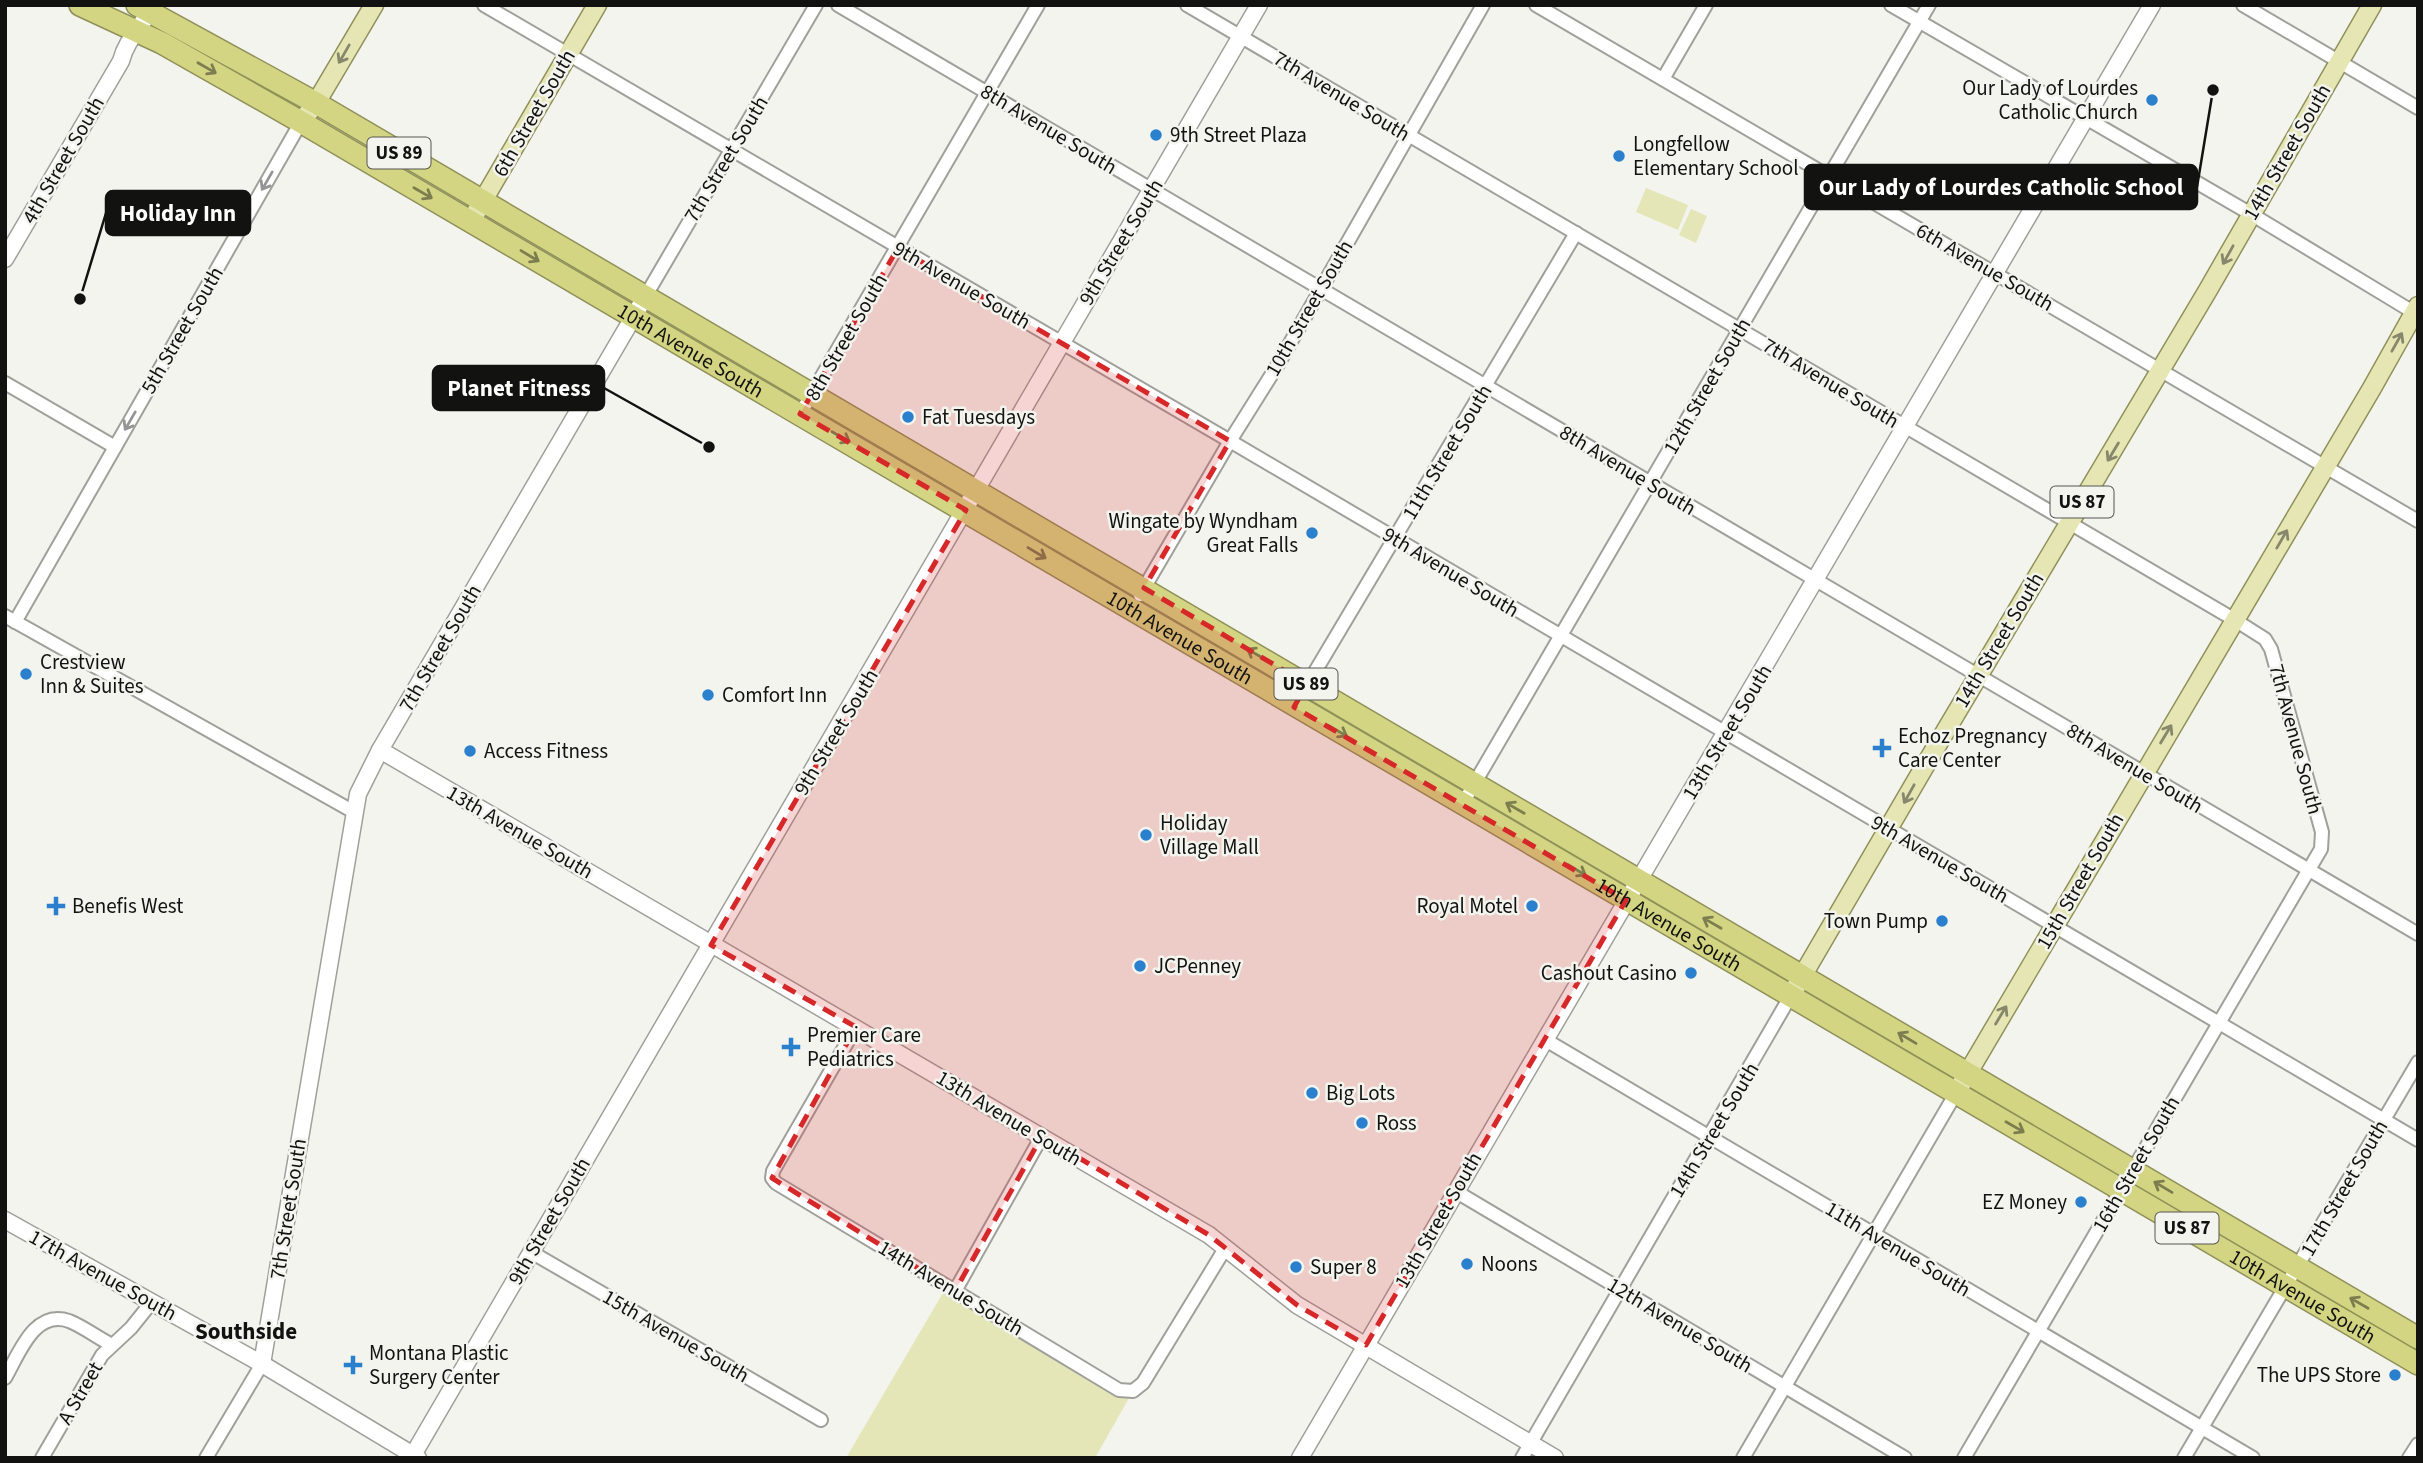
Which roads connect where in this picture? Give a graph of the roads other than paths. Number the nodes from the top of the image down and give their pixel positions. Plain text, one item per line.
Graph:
1 (80, 5) edge
2 (374, 5) edge
3 (484, 5) edge
4 (597, 5) edge
5 (816, 5) edge
6 (838, 5) edge
7 (1038, 5) edge
8 (1187, 5) edge
9 (1259, 5) edge
10 (1483, 5) edge
11 (1536, 5) edge
12 (1706, 5) edge
13 (1891, 5) edge
14 (1930, 5) edge
15 (2152, 5) edge
16 (2243, 5) edge
17 (2372, 5) edge
18 (147, 7) edge
19 (1920, 22) junction
20 (138, 31) junction
21 (1241, 36) junction
22 (162, 43) junction
23 (568, 54) junction
24 (121, 61) junction
25 (2340, 62) junction
26 (1662, 79) junction
27 (987, 93) junction
28 (316, 103) junction
29 (2418, 108) edge
30 (2087, 117) junction
31 (301, 122) junction
32 (1408, 135) junction
33 (732, 151) junction
34 (1829, 176) junction
35 (1152, 190) junction
36 (482, 202) junction
37 (2251, 214) junction
38 (471, 221) junction
39 (1576, 233) junction
40 (898, 248) junction
41 (5, 259) edge
42 (1996, 272) junction
43 (1321, 289) junction
44 (645, 297) junction
45 (2416, 311) edge
46 (633, 317) junction
47 (1741, 329) junction
48 (1061, 343) junction
49 (2160, 369) junction
50 (5, 383) edge
51 (1486, 385) junction
52 (806, 405) junction
53 (1906, 427) junction
54 (1230, 441) junction
55 (115, 447) junction
56 (2325, 466) junction
57 (1650, 483) junction
58 (971, 501) junction
59 (2418, 521) edge
60 (2070, 523) junction
61 (1396, 539) junction
62 (1816, 580) junction
63 (1144, 589) junction
64 (1132, 609) junction
65 (10, 619) edge
66 (2235, 620) junction
67 (1560, 636) junction
68 (1979, 675) junction
69 (1307, 684) junction
70 (1294, 707) junction
71 (1725, 733) junction
72 (380, 750) junction
73 (2143, 773) junction
74 (1469, 794) junction
75 (354, 812) junction
76 (1889, 829) junction
77 (2309, 870) junction
78 (1638, 880) junction
79 (1626, 900) junction
80 (2054, 925) junction
81 (2418, 934) edge
82 (711, 945) junction
83 (1802, 975) junction
84 (1790, 998) junction
85 (2218, 1023) junction
86 (856, 1027) junction
87 (1544, 1039) junction
88 (2418, 1062) edge
89 (1966, 1073) junction
90 (1956, 1093) junction
91 (2383, 1119) junction
92 (1042, 1136) junction
93 (1710, 1138) junction
94 (2418, 1140) edge
95 (2133, 1169) junction
96 (2121, 1190) junction
97 (1455, 1191) junction
98 (5, 1220) edge
99 (1873, 1234) junction
100 (1226, 1247) junction
101 (531, 1252) junction
102 (2298, 1268) junction
103 (2286, 1287) junction
104 (1620, 1290) junction
105 (955, 1291) junction
106 (151, 1303) junction
107 (2039, 1332) junction
108 (2418, 1338) edge
109 (112, 1345) junction
110 (1366, 1345) junction
111 (262, 1364) junction
112 (2418, 1364) edge
113 (5, 1378) edge
114 (1784, 1387) junction
115 (821, 1420) dead end
116 (2202, 1427) junction
117 (1530, 1443) junction
118 (2418, 1444) edge
119 (414, 1457) edge
120 (42, 1458) edge
121 (206, 1458) edge
122 (1300, 1458) edge
123 (1522, 1458) edge
124 (1555, 1458) edge
125 (1742, 1458) edge
126 (1905, 1458) edge
127 (1964, 1458) edge
128 (2184, 1458) edge
129 (2253, 1458) edge
130 (2409, 1458) edge

1 - 20 highway, 10th Avenue South
2 -> 28 main road, 5th Street South
3 - 23 street, 9th Avenue South
4 - 23 main road, 6th Street South
5 - 33 street, 7th Street South
6 - 27 street, 8th Avenue South
7 - 27 street, 8th Street South
8 - 21 street, 7th Avenue South
9 - 21 street, 9th Street South
10 - 32 street, 10th Street South
11 - 26 street, 6th Avenue South
12 - 26 street
13 - 19 street
14 - 19 street, 12th Street South
15 - 30 street, 13th Street South
16 - 25 street
17 - 25 main road, 14th Street South / US 87
18 - 20 street, 4th Street South
18 - 28 highway, 10th Avenue South
19 - 30 street
19 - 34 street, 12th Street South
20 - 22 highway, 10th Avenue South
20 - 24 street, 4th Street South
21 - 32 street, 7th Avenue South
21 - 35 street, 9th Street South
22 - 24 street
22 -> 31 highway, 10th Avenue South
23 - 33 street, 9th Avenue South
23 - 36 main road, 6th Street South
24 - 41 street, 4th Street South
25 - 29 street
25 - 37 main road, 14th Street South / US 87
26 - 34 street, 6th Avenue South
27 - 35 street, 8th Avenue South
27 - 40 street, 8th Street South
28 - 31 main road, 5th Street South
28 - 36 highway, 10th Avenue South / US 89
30 - 37 street
30 - 42 street, 13th Street South
31 -> 38 highway, 10th Avenue South
31 -> 55 street, 5th Street South
32 - 39 street, 7th Avenue South
32 - 43 street, 10th Street South
33 - 40 street, 9th Avenue South
33 - 44 street, 7th Street South
34 - 42 street, 6th Avenue South
34 - 47 street, 12th Street South
35 - 43 street, 8th Avenue South
35 - 48 street, 9th Street South
36 - 38 main road, 6th Street South
36 - 44 highway, 10th Avenue South / US 89
37 - 45 street
37 -> 49 main road, 14th Street South / US 87
38 -> 46 highway, 10th Avenue South / US 89
39 - 47 street, 7th Avenue South
39 - 51 street, 11th Street South
40 - 48 street, 9th Avenue South
40 - 52 street, 8th Street South
42 - 49 street, 6th Avenue South
42 - 53 street, 13th Street South
43 - 51 street, 8th Avenue South
43 - 54 street, 10th Street South
44 - 46 street, 7th Street South
44 - 52 highway, 10th Avenue South / US 89
56 -> 45 main road, 15th Street South
46 - 52 highway, 10th Avenue South / US 89
46 - 72 street, 7th Street South
47 - 53 street, 7th Avenue South
47 - 57 street, 12th Street South
48 - 54 street, 9th Avenue South
48 - 58 street, 9th Street South
49 - 56 street, 6th Avenue South
49 -> 60 main road, 14th Street South / US 87
50 - 55 street
51 - 57 street, 8th Avenue South
51 - 61 street, 11th Street South
52 - 58 highway, 10th Avenue South / US 89
53 - 60 street, 7th Avenue South
53 - 62 street, 13th Street South
54 - 61 street, 9th Avenue South
54 - 63 street, 10th Street South
55 - 65 street, 5th Street South
56 - 59 street, 6th Avenue South
66 -> 56 main road, 15th Street South
57 - 62 street, 8th Avenue South
57 - 67 street, 12th Street South
58 - 63 highway, 10th Avenue South / US 89
58 -> 64 highway, 10th Avenue South / US 89
58 - 82 street, 9th Street South
60 - 66 street, 7th Avenue South
60 - 68 main road, 14th Street South / US 87
61 - 67 street, 9th Avenue South
61 - 69 street, 11th Street South
62 - 68 street, 8th Avenue South
62 - 71 street, 13th Street South
63 - 64 street, 10th Street South
69 -> 63 highway, 10th Avenue South / US 89
64 - 70 highway, 10th Avenue South / US 89
65 - 75 street
73 -> 66 main road, 15th Street South
66 - 77 street, 7th Avenue South
67 - 71 street, 9th Avenue South
67 - 74 street, 12th Street South
68 - 73 street, 8th Avenue South
68 -> 76 main road, 14th Street South / US 87
69 - 70 street, 11th Street South
69 - 74 highway, 10th Avenue South / US 89
70 -> 74 highway, 10th Avenue South / US 89
71 - 76 street, 9th Avenue South
71 - 78 street, 13th Street South
72 - 75 street, 7th Street South
72 - 82 street, 13th Avenue South
73 - 77 street, 8th Avenue South
73 - 80 main road, 15th Street South
78 -> 74 highway, 10th Avenue South / US 89
74 -> 79 highway, 10th Avenue South / US 89
75 - 111 street, 7th Street South
76 - 80 street, 9th Avenue South
76 - 83 main road, 14th Street South / US 87
77 - 81 street, 8th Avenue South
77 - 85 street, 16th Street South
78 - 79 street, 13th Street South
83 -> 78 highway, 10th Avenue South / US 89
79 - 84 highway, 10th Avenue South / US 89
79 - 87 street, 13th Street South
80 - 85 street, 9th Avenue South
89 -> 80 main road, 15th Street South
82 - 86 street, 13th Avenue South
82 - 101 street, 9th Street South
83 - 84 main road, 14th Street South / US 87
89 -> 83 highway, 10th Avenue South / US 89
84 - 90 highway, 10th Avenue South / US 87
84 - 93 street, 14th Street South
85 - 91 street, 9th Avenue South
85 - 95 street, 16th Street South
86 - 92 street, 13th Avenue South
86 - 105 street, 14th Avenue South
87 - 93 street, 11th Avenue South
87 - 97 street, 13th Street South
88 - 91 street, 17th Street South
89 - 90 main road, 15th Street South
89 - 95 highway, 10th Avenue South / US 87
90 -> 96 highway, 10th Avenue South / US 87
90 - 99 street, 15th Street South
91 - 94 street, 9th Avenue South
91 - 102 street, 17th Street South
92 - 100 street, 13th Avenue South
92 - 105 street
93 - 99 street, 11th Avenue South
93 - 104 street, 14th Street South
95 - 96 street, 16th Street South
102 -> 95 highway, 10th Avenue South / US 87
96 - 103 highway, 10th Avenue South / US 87
96 - 107 street, 16th Street South
97 - 104 street, 12th Avenue South
97 - 110 street, 13th Street South
98 - 106 street, 17th Avenue South
99 - 107 street, 11th Avenue South
99 - 114 street, 15th Street South
100 - 105 street, 14th Avenue South
100 - 110 street, 13th Avenue South
101 - 115 street, 15th Avenue South
101 - 119 street, 9th Street South
102 - 103 street, 17th Street South
108 -> 102 highway, 10th Avenue South / US 87
103 - 112 highway, 10th Avenue South / US 87
103 - 116 street, 17th Street South
104 - 114 street, 12th Avenue South
104 - 117 street, 14th Street South
106 - 109 street, A Street
106 - 111 street, 17th Avenue South
107 - 116 street, 11th Avenue South
107 - 127 street, 16th Street South
109 - 113 street
109 - 120 street, A Street
110 - 117 street, 13th Avenue South
110 - 122 street, 13th Street South
111 - 119 street, 17th Avenue South
111 - 121 street
114 - 125 street, 15th Street South
114 - 126 street, 12th Avenue South
116 - 128 street, 17th Street South
116 - 129 street, 11th Avenue South
117 - 123 street, 14th Street South
117 - 124 street, 13th Avenue South
118 - 130 street

